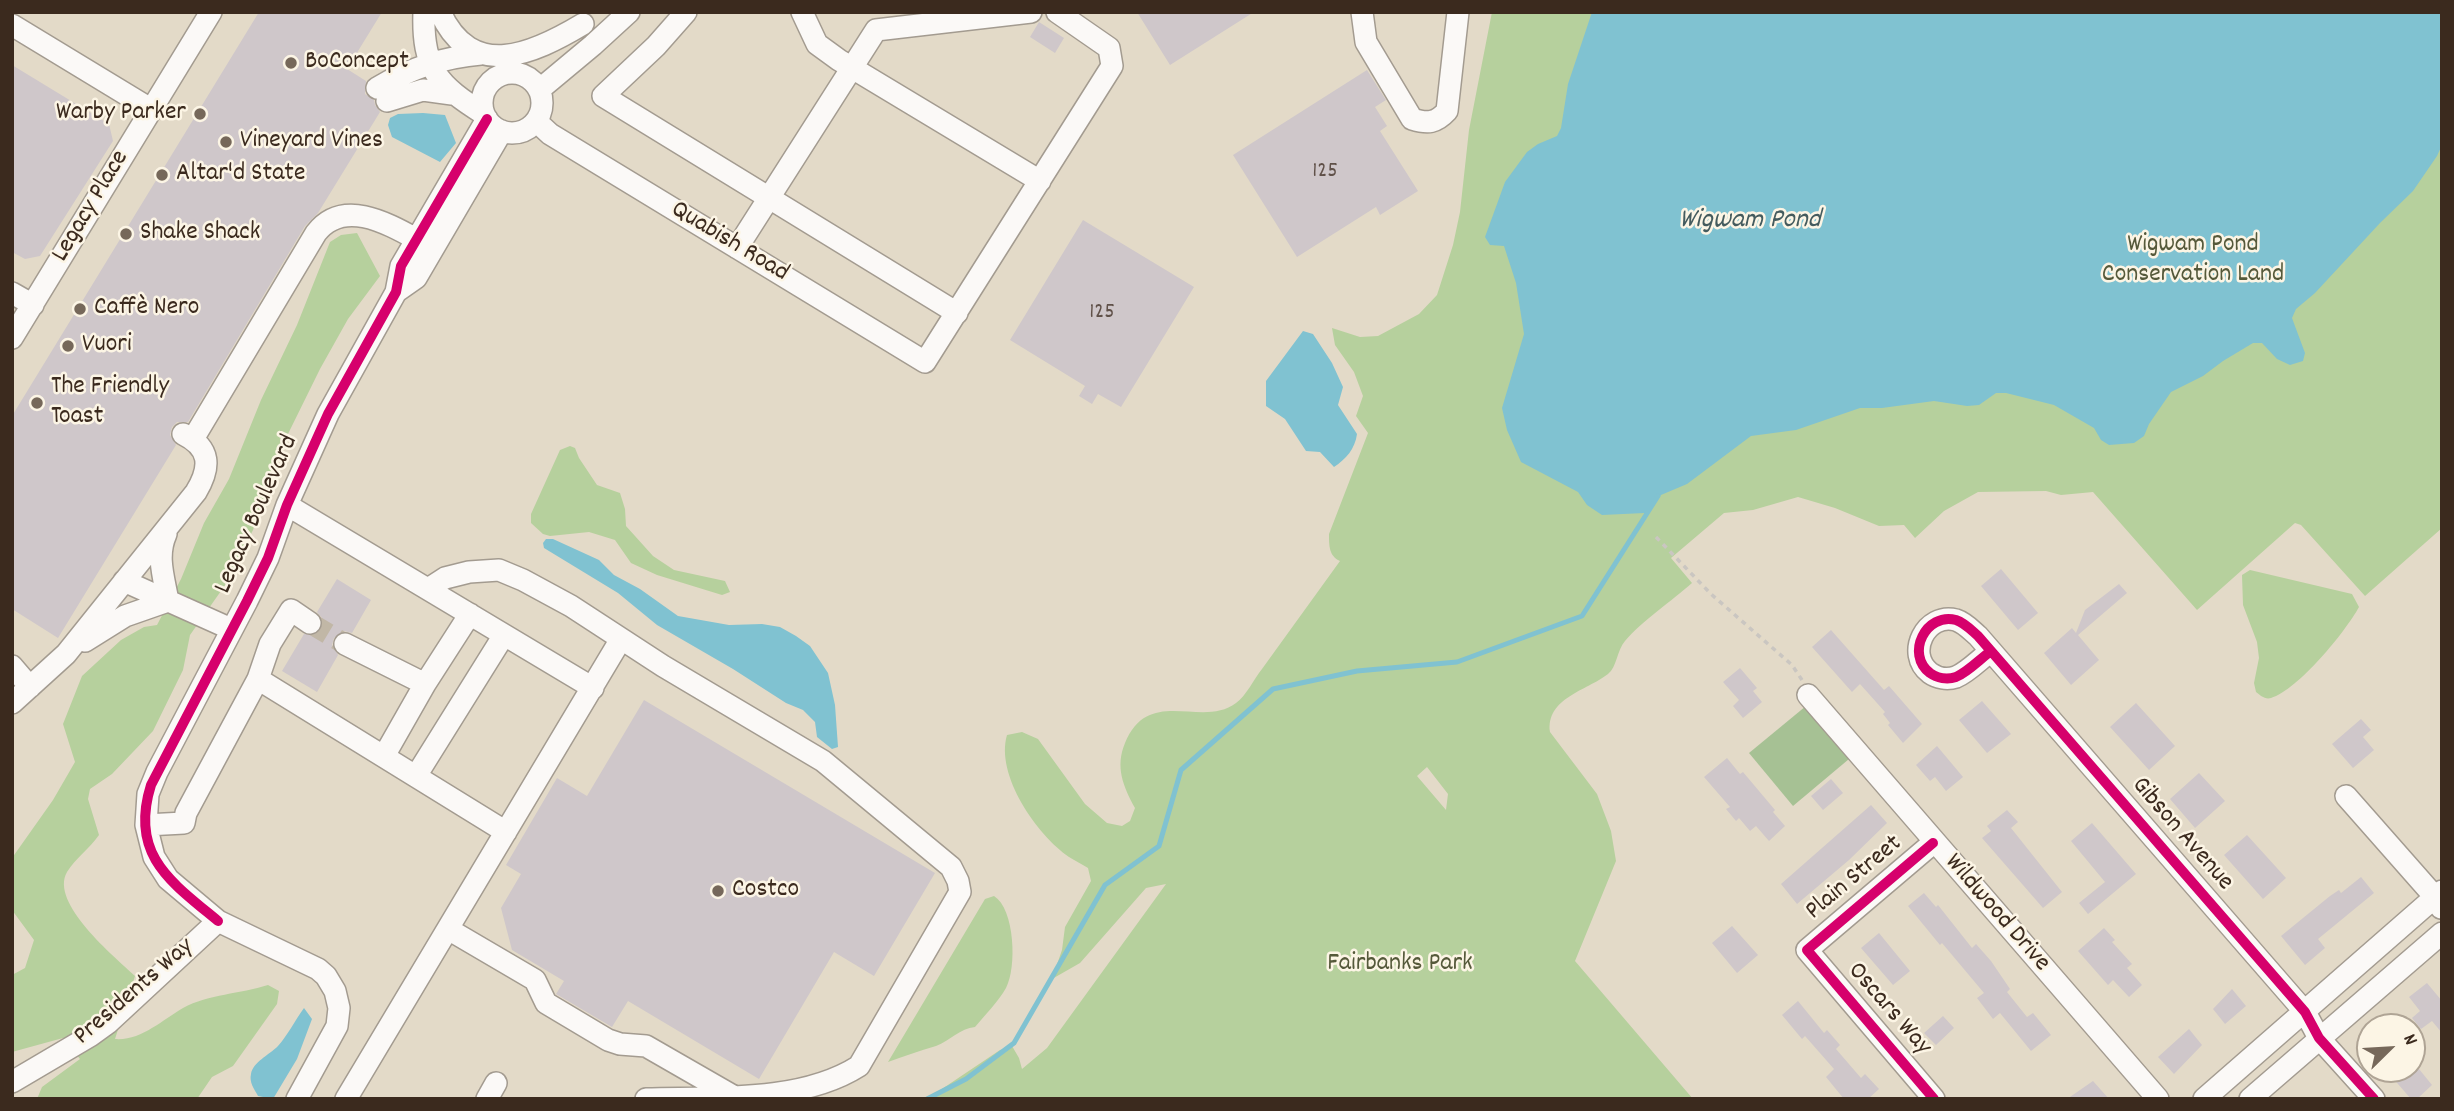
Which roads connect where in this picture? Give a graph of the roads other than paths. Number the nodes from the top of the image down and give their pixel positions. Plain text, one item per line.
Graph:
1 (211, 12) edge
2 (424, 12) edge
3 (440, 12) edge
4 (629, 12) edge
5 (686, 12) edge
6 (802, 12) edge
7 (1031, 12) edge
8 (1056, 12) edge
9 (1362, 12) edge
10 (1458, 12) edge
11 (589, 18) edge
12 (12, 25) edge
13 (481, 54) junction
14 (430, 64) junction
15 (852, 67) junction
16 (515, 73) junction
17 (539, 90) junction
18 (452, 94) junction
19 (152, 110) junction
20 (491, 121) junction
21 (536, 121) junction
22 (1040, 181) junction
23 (769, 198) junction
24 (425, 244) junction
25 (737, 248) junction
26 (12, 293) edge
27 (33, 305) junction
28 (957, 313) junction
29 (12, 338) edge
30 (287, 505) junction
31 (169, 526) junction
32 (124, 581) junction
33 (428, 589) junction
34 (168, 601) junction
35 (470, 614) junction
36 (310, 624) tunnel mouth
37 (231, 629) junction
38 (504, 635) junction
39 (621, 639) junction
40 (345, 644) tunnel mouth
41 (1990, 651) junction
42 (66, 654) junction
43 (12, 666) edge
44 (258, 679) junction
45 (425, 684) junction
46 (30, 687) junction
47 (593, 688) junction
48 (1808, 695) road end
49 (12, 703) edge
50 (384, 756) junction
51 (416, 776) junction
52 (2346, 796) dead end
53 (146, 825) junction
54 (506, 832) junction
55 (1933, 842) junction
56 (2439, 900) edge
57 (218, 920) junction
58 (448, 929) junction
59 (2442, 933) edge
60 (1807, 950) joint
61 (2305, 1012) junction
62 (2319, 1038) junction
63 (16, 1081) edge
64 (733, 1096) junction
65 (297, 1099) edge
66 (346, 1099) edge
67 (646, 1099) edge
68 (1934, 1099) edge
69 (2158, 1099) edge
70 (2204, 1099) edge
71 (2250, 1099) edge
72 (2374, 1099) edge

1 - 19 street, Legacy Place
2 - 14 street
3 - 13 street
4 - 17 street
5 - 23 street
6 - 15 street
7 - 15 street
8 - 22 street
9 - 10 street
11 - 13 street
11 - 16 street
12 - 19 street
13 - 14 street
14 - 18 street
14 - 18 street
15 - 22 street
15 - 23 street
16 - 17 street
16 - 20 street
17 - 21 street
18 - 20 street
19 - 27 street, Legacy Place
20 - 21 street
20 - 24 street, Legacy Boulevard
21 - 25 street, Quabish Road
22 - 28 street
23 - 25 street
23 - 28 street
24 - 30 street, Legacy Boulevard
24 - 31 street
25 - 28 street, Quabish Road
26 - 27 street
27 - 29 street, Legacy Place
30 - 33 street
30 - 37 street, Legacy Boulevard
31 - 32 street
31 - 34 street
32 - 34 street
32 - 42 street
33 - 35 street
33 - 39 street
34 - 37 street
34 - 42 street
35 - 38 street
35 - 45 street
36 - 44 street
37 - 53 street, Legacy Boulevard
38 - 47 street
38 - 51 street
39 - 47 street
39 - 64 street
40 - 45 street
41 - 41 street, Gibson Avenue
41 - 61 street, Gibson Avenue
42 - 46 street
43 - 46 street
44 - 50 street
44 - 53 street
45 - 50 street
46 - 49 street
47 - 54 street
48 - 55 street, Wildwood Drive
50 - 51 street
51 - 54 street
52 - 56 street
53 - 57 street, Legacy Boulevard
54 - 58 street
55 - 60 street, Plain Street
55 - 69 street, Wildwood Drive
56 - 61 street
57 - 63 street, Presidents Way
57 - 65 street, Legacy Boulevard
58 - 64 street
58 - 66 street
59 - 62 street
60 - 68 street, Oscars Way
61 - 62 street, Gibson Avenue
61 - 70 street
62 - 71 street
62 - 72 street, Gibson Avenue
64 - 67 street

